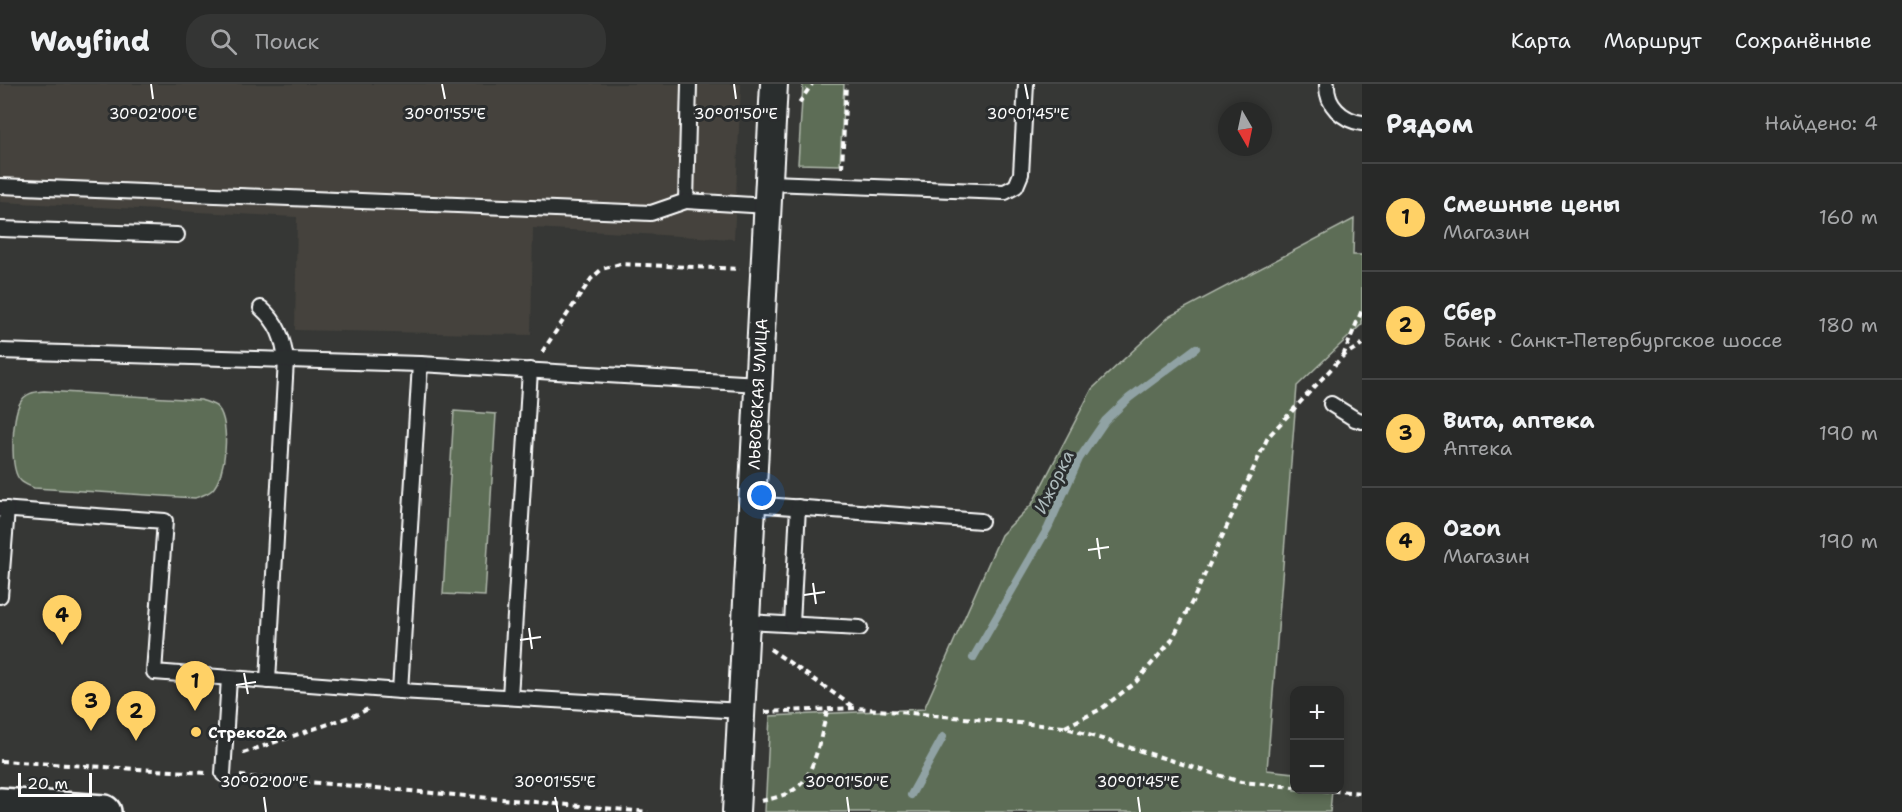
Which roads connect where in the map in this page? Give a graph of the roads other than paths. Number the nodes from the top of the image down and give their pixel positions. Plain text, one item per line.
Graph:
1 (689, 84) edge
2 (774, 84) edge
3 (1026, 84) edge
4 (1327, 84) edge
5 (1362, 123) edge
6 (0, 186) edge
7 (769, 194) junction
8 (686, 201) junction
9 (0, 229) edge
10 (177, 235) dead end
11 (261, 308) dead end
12 (0, 351) edge
13 (286, 360) junction
14 (420, 364) junction
15 (530, 370) junction
16 (759, 384) junction
17 (1331, 404) dead end
18 (1362, 421) edge
19 (752, 504) junction
20 (798, 507) junction
21 (3, 509) edge
22 (981, 521) dead end
23 (0, 596) edge
24 (746, 622) junction
25 (792, 624) junction
26 (860, 628) dead end
27 (229, 678) junction
28 (267, 681) junction
29 (400, 691) junction
30 (510, 697) junction
31 (742, 711) junction
32 (223, 774) road end
33 (0, 805) edge
34 (746, 807) edge
35 (104, 812) edge

1 - 8 lane
2 - 7 street, ЛЬВОВСКАЯ УЛИЦА
3 - 7 lane
4 - 5 lane
6 - 8 lane
7 - 8 lane
7 - 16 street, ЛЬВОВСКАЯ УЛИЦА
9 - 10 lane
11 - 13 lane
12 - 13 lane
13 - 14 lane
13 - 28 lane
14 - 15 lane
14 - 29 lane
15 - 16 lane
15 - 30 lane
16 - 19 street, ЛЬВОВСКАЯ УЛИЦА
17 - 18 lane
19 - 20 lane
19 - 24 street, ЛЬВОВСКАЯ УЛИЦА
20 - 22 lane
20 - 25 lane
21 - 23 lane
21 - 27 lane
24 - 25 lane
24 - 31 street, ЛЬВОВСКАЯ УЛИЦА
25 - 26 lane
27 - 28 lane
27 - 32 lane
28 - 29 lane
29 - 30 lane
30 - 31 lane
31 - 34 street, ЛЬВОВСКАЯ УЛИЦА
33 - 35 main road

